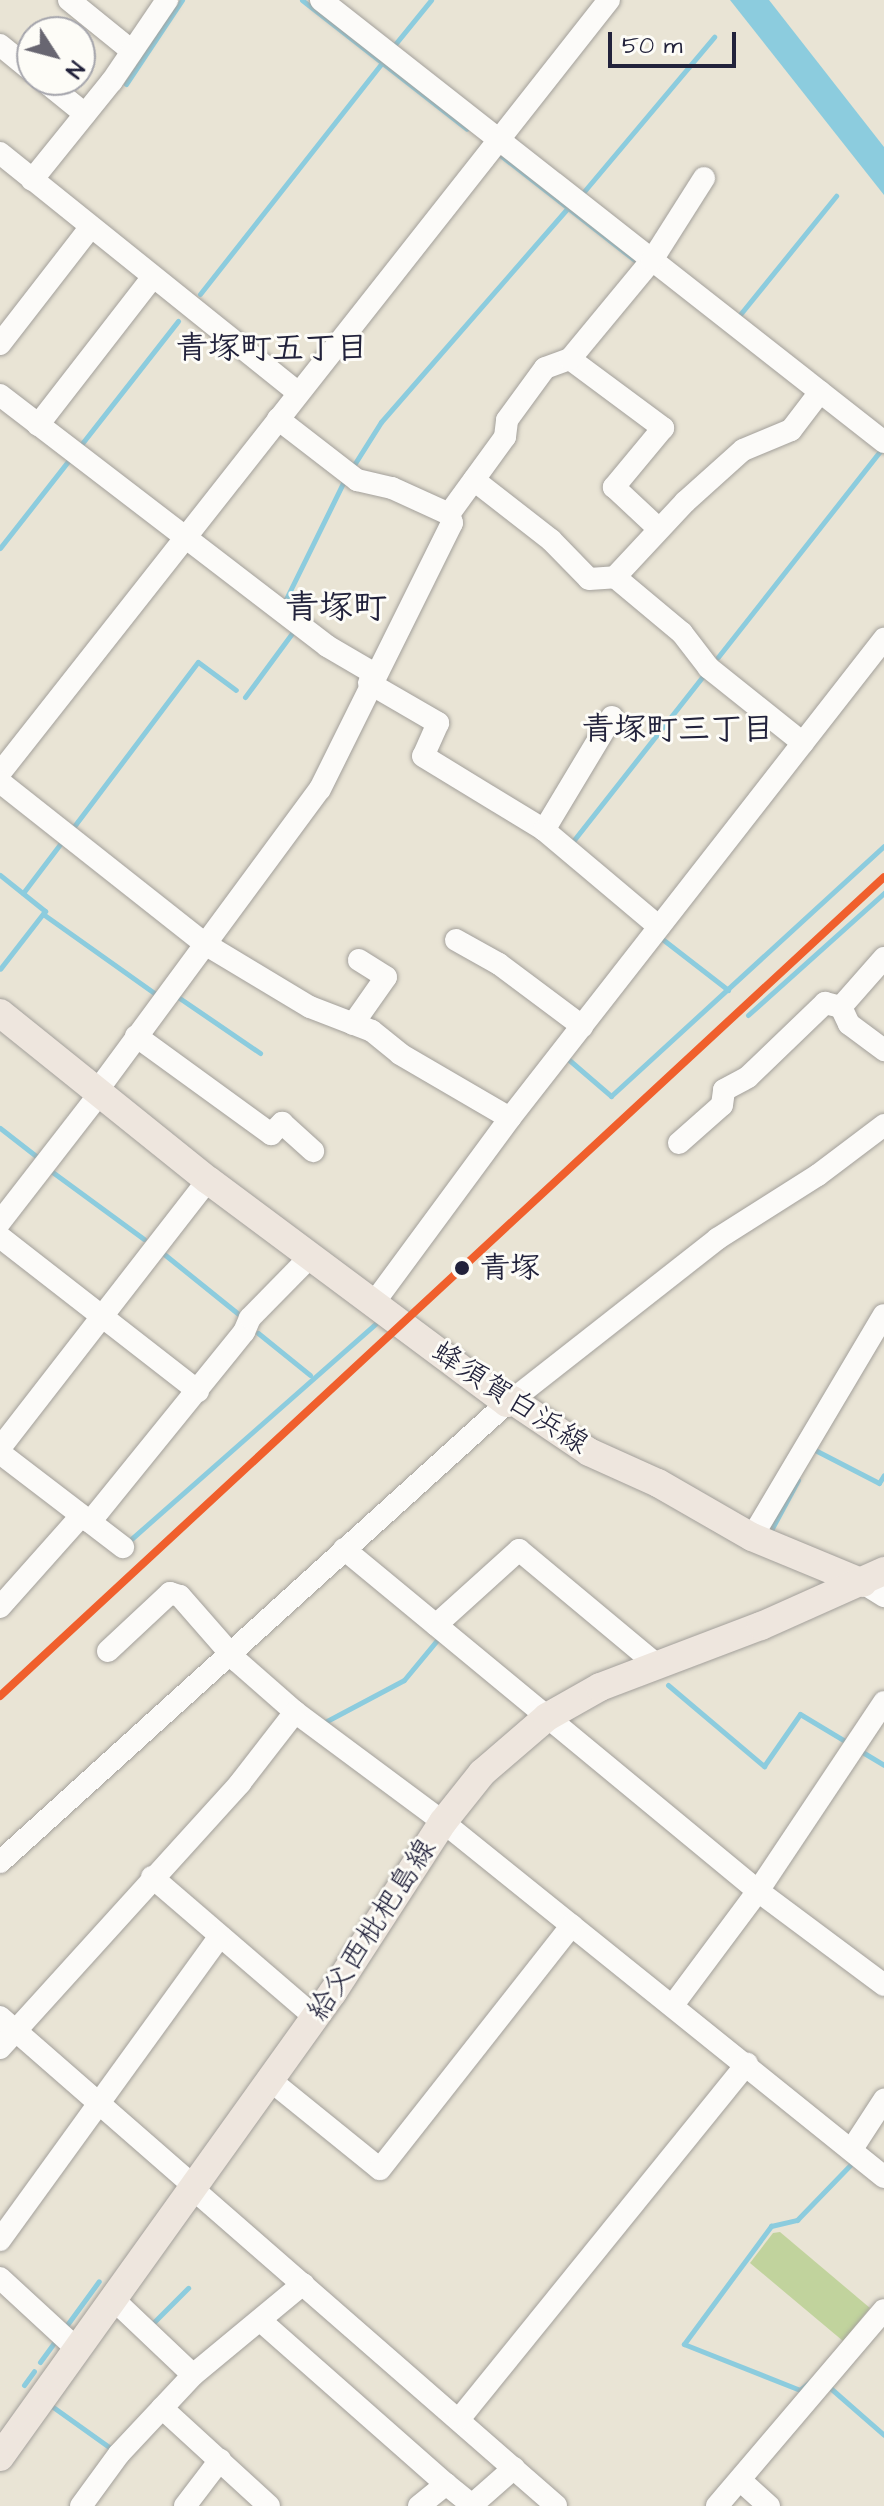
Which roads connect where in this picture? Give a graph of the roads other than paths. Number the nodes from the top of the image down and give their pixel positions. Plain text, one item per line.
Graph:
1 (69, 0) edge
2 (167, 0) edge
3 (321, 0) edge
4 (609, 0) edge
5 (0, 45) edge
6 (132, 51) junction
7 (16, 58) edge
8 (63, 96) edge
9 (85, 114) junction
10 (498, 140) junction
11 (1, 156) edge
12 (704, 178) dead end
13 (32, 180) junction
14 (90, 228) junction
15 (652, 260) junction
16 (153, 277) junction
17 (0, 344) edge
18 (570, 359) junction
19 (820, 392) junction
20 (299, 393) junction
21 (0, 395) edge
22 (278, 419) junction
23 (38, 425) junction
24 (884, 442) edge
25 (474, 480) junction
26 (449, 514) junction
27 (658, 528) junction
28 (185, 538) junction
29 (615, 577) junction
30 (884, 639) edge
31 (371, 678) junction
32 (612, 717) dead end
33 (803, 743) junction
34 (4, 760) edge
35 (0, 782) edge
36 (544, 830) junction
37 (659, 927) junction
38 (456, 940) dead end
39 (205, 944) junction
40 (884, 958) edge
41 (359, 960) dead end
42 (841, 1007) junction
43 (0, 1013) edge
44 (353, 1024) junction
45 (582, 1026) junction
46 (136, 1036) junction
47 (884, 1050) edge
48 (98, 1092) junction
49 (510, 1118) junction
50 (884, 1125) edge
51 (679, 1143) dead end
52 (313, 1151) dead end
53 (208, 1180) junction
54 (0, 1222) edge
55 (0, 1237) edge
56 (310, 1257) junction
57 (373, 1304) junction
58 (884, 1315) edge
59 (102, 1317) junction
60 (198, 1391) junction
61 (510, 1401) junction
62 (0, 1450) edge
63 (85, 1519) junction
64 (752, 1537) junction
65 (123, 1547) dead end
66 (344, 1549) junction
67 (877, 1583) edge
68 (0, 1607) edge
69 (436, 1625) junction
70 (108, 1651) dead end
71 (233, 1656) junction
72 (657, 1665) junction
73 (884, 1702) edge
74 (295, 1712) junction
75 (547, 1717) junction
76 (443, 1822) junction
77 (1, 1858) edge
78 (152, 1877) junction
79 (758, 1891) junction
80 (572, 1925) junction
81 (220, 1936) junction
82 (881, 1975) edge
83 (673, 2005) junction
84 (315, 2017) junction
85 (8, 2024) edge
86 (0, 2048) edge
87 (747, 2064) junction
88 (270, 2080) junction
89 (884, 2100) edge
90 (98, 2104) junction
91 (852, 2149) junction
92 (884, 2177) edge
93 (193, 2187) junction
94 (0, 2240) edge
95 (0, 2278) edge
96 (303, 2284) junction
97 (113, 2299) junction
98 (884, 2310) edge
99 (262, 2322) junction
100 (77, 2349) junction
101 (193, 2375) junction
102 (162, 2408) junction
103 (460, 2418) junction
104 (0, 2457) edge
105 (220, 2460) junction
106 (514, 2468) junction
107 (740, 2480) junction
108 (446, 2484) junction
109 (81, 2506) edge
110 (185, 2506) edge
111 (269, 2506) edge
112 (419, 2506) edge
113 (556, 2506) edge
114 (717, 2506) edge
115 (769, 2506) edge

1 - 6 street
2 - 6 street
3 - 10 street
4 - 10 street
5 - 7 street
6 - 9 street
8 - 9 street
9 - 13 street
10 - 15 street
10 - 20 street
11 - 13 street
12 - 15 street
13 - 14 street
14 - 16 street
14 - 17 street
15 - 18 street
15 - 19 street
16 - 20 street
16 - 23 street
18 - 25 street
18 - 27 street
19 - 24 street
19 - 27 street
20 - 22 street
21 - 23 street
22 - 26 street
22 - 28 street
23 - 28 street
25 - 26 street
25 - 29 street
26 - 31 street
27 - 29 street
28 - 31 street
28 - 34 street
29 - 33 street
30 - 33 street
31 - 36 street
31 - 39 street
32 - 36 street
33 - 37 street
35 - 39 street
36 - 37 street
37 - 45 street
38 - 45 street
39 - 44 street
39 - 46 street
40 - 42 street
41 - 44 street
42 - 47 street
42 - 51 street
43 - 48 main road, 蜂須賀白浜線
44 - 49 street
45 - 49 street
46 - 48 street
46 - 52 street
48 - 53 main road, 蜂須賀白浜線
48 - 54 street
49 - 57 street
50 - 61 street
53 - 56 main road, 蜂須賀白浜線
53 - 59 street
55 - 59 street
56 - 57 main road, 蜂須賀白浜線
56 - 60 street
57 - 61 main road, 蜂須賀白浜線
58 - 64 street
59 - 60 street
59 - 62 street
60 - 63 street
61 - 64 main road, 蜂須賀白浜線
61 - 66 street
62 - 63 street
63 - 65 street
63 - 68 street
64 - 67 main road, 蜂須賀白浜線
66 - 69 street
66 - 71 street
67 - 72 main road, 給父西枇杷島線
69 - 72 street
69 - 75 street
70 - 71 street
71 - 74 street
71 - 77 street
72 - 75 main road, 給父西枇杷島線
73 - 79 street
74 - 76 street
74 - 78 street
75 - 76 main road, 給父西枇杷島線
75 - 79 street
76 - 80 street
76 - 84 main road, 給父西枇杷島線
78 - 81 street
78 - 85 street
79 - 82 street
79 - 83 street
80 - 83 street
80 - 88 street
81 - 84 street
81 - 90 street
83 - 87 street
84 - 88 main road, 給父西枇杷島線
85 - 86 street
85 - 90 street
87 - 91 street
87 - 103 street
88 - 93 main road, 給父西枇杷島線
89 - 91 street
90 - 93 street
90 - 94 street
91 - 92 street
93 - 96 street
93 - 97 main road, 給父西枇杷島線
95 - 100 street
96 - 99 street
96 - 103 street
97 - 100 main road, 給父西枇杷島線
97 - 101 street
98 - 107 street
99 - 101 street
99 - 108 street
100 - 104 main road, 給父西枇杷島線
101 - 102 street
102 - 105 street
102 - 109 street
103 - 106 street
105 - 110 street
105 - 111 street
106 - 108 street
106 - 113 street
107 - 114 street
107 - 115 street
108 - 112 street

